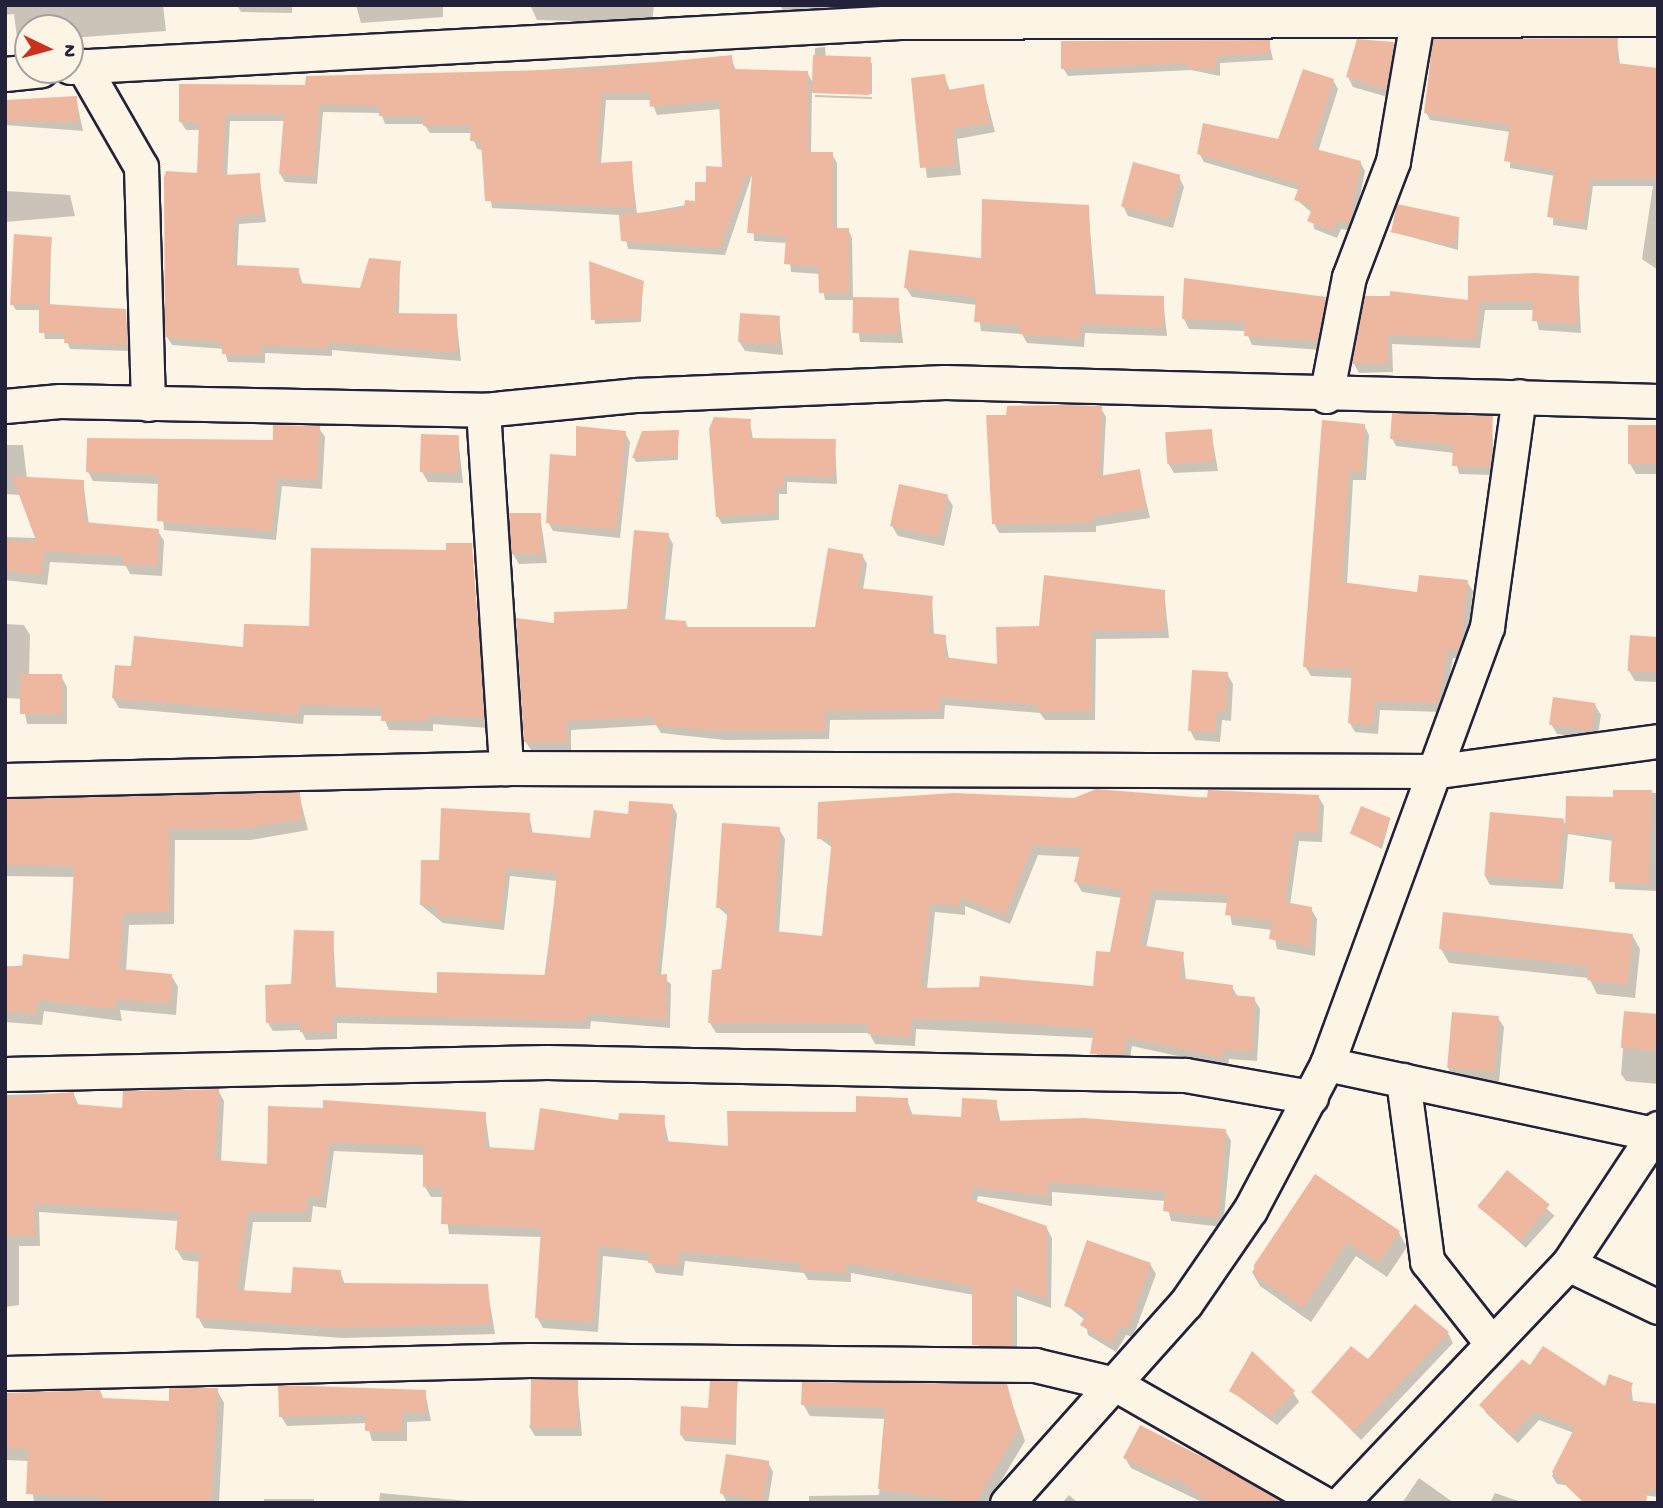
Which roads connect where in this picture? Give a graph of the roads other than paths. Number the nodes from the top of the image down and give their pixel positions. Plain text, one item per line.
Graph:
1 (1400, 16) edge
2 (1658, 19) edge
3 (84, 66) edge
4 (84, 77) edge
5 (1326, 396) junction
6 (1519, 396) junction
7 (1658, 401) edge
8 (148, 404) junction
9 (5, 406) edge
10 (483, 410) junction
11 (1658, 741) edge
12 (506, 768) junction
13 (1438, 771) junction
14 (5, 780) edge
15 (1328, 1064) junction
16 (5, 1074) edge
17 (1403, 1080) junction
18 (1311, 1097) junction
19 (1654, 1130) edge
20 (1568, 1264) junction
21 (1658, 1307) edge
22 (1492, 1344) junction
23 (5, 1373) edge
24 (1115, 1384) junction
25 (1007, 1503) edge
26 (1323, 1503) edge
27 (1341, 1503) edge

1 - 2 street
1 - 3 street
1 - 5 street
4 - 8 street
5 - 6 street
5 - 10 street
6 - 7 street
6 - 13 street
8 - 9 street
8 - 10 street
10 - 12 street
11 - 13 street
12 - 13 street
12 - 14 street
13 - 15 street
15 - 17 street
15 - 18 street
16 - 18 street
17 - 19 street
17 - 22 street
18 - 24 street
19 - 20 street
20 - 21 street
20 - 22 street
22 - 27 street
23 - 24 street
24 - 25 street
24 - 26 street

